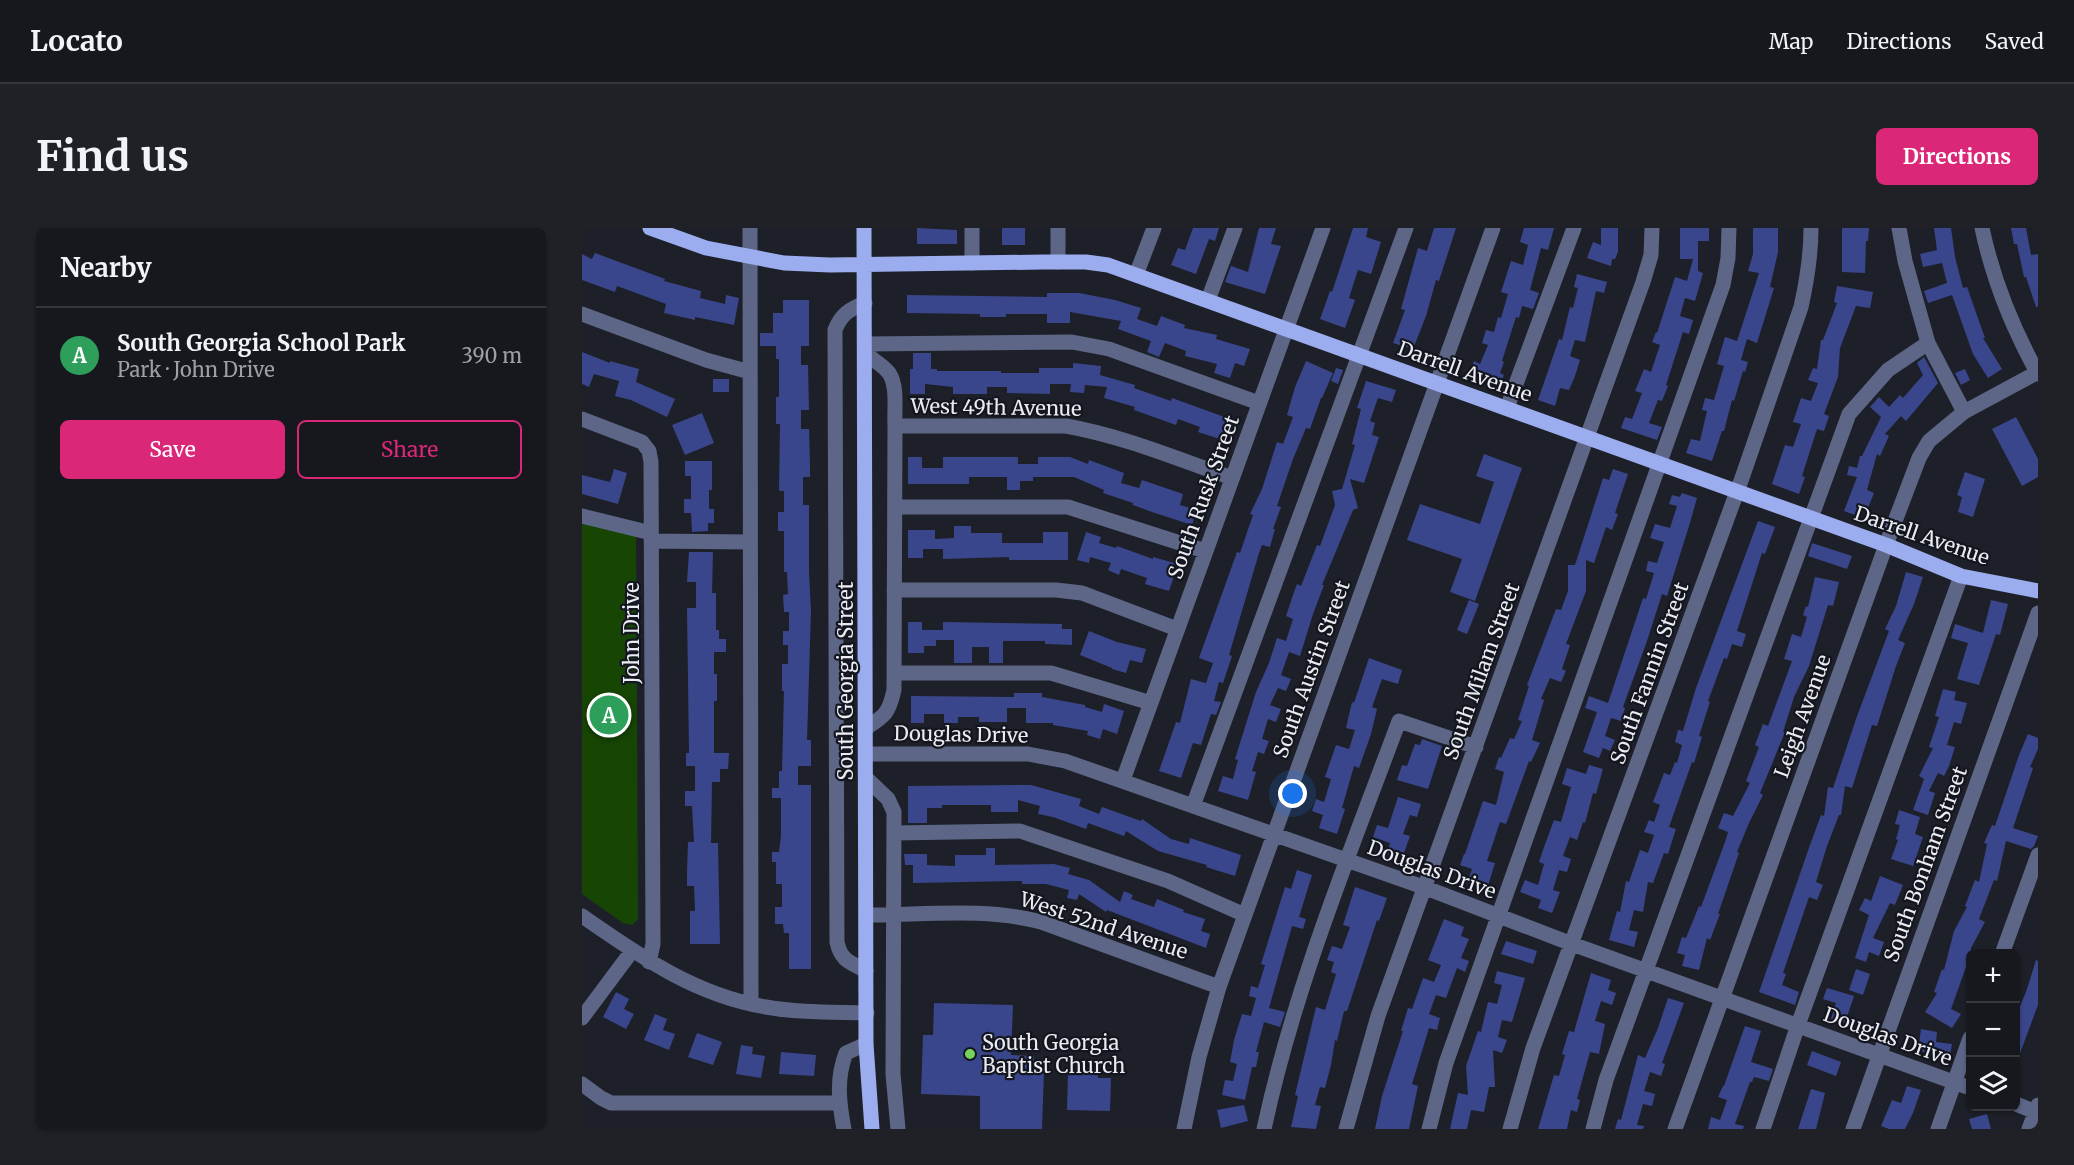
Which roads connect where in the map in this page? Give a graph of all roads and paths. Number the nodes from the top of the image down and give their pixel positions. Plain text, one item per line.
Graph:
1 (650, 228) edge
2 (750, 228) edge
3 (972, 228) edge
4 (1058, 228) edge
5 (1154, 228) edge
6 (1235, 228) edge
7 (1323, 228) edge
8 (1406, 228) edge
9 (1493, 228) edge
10 (1574, 228) edge
11 (1652, 228) edge
12 (1730, 228) edge
13 (1811, 228) edge
14 (1899, 228) edge
15 (1982, 228) edge
16 (867, 230) edge
17 (749, 257) junction
18 (1058, 262) junction
19 (972, 263) junction
20 (865, 264) junction
21 (1136, 275) junction
22 (1208, 300) junction
23 (865, 303) junction
24 (582, 314) edge
25 (1287, 329) junction
26 (1928, 343) junction
27 (866, 349) junction
28 (1361, 355) junction
29 (750, 372) junction
30 (2038, 372) edge
31 (1437, 383) junction
32 (1260, 403) junction
33 (1507, 408) junction
34 (1964, 412) junction
35 (582, 419) edge
36 (895, 426) junction
37 (1587, 437) junction
38 (1660, 464) junction
39 (1232, 478) junction
40 (1737, 492) junction
41 (895, 507) junction
42 (582, 516) edge
43 (1811, 519) junction
44 (651, 537) junction
45 (750, 542) junction
46 (1886, 546) junction
47 (1205, 551) junction
48 (1961, 576) junction
49 (894, 590) junction
50 (2038, 591) edge
51 (2038, 613) edge
52 (1177, 629) junction
53 (894, 674) junction
54 (1151, 703) junction
55 (866, 728) junction
56 (1476, 747) junction
57 (866, 754) junction
58 (866, 778) junction
59 (1123, 780) junction
60 (1193, 806) junction
61 (894, 833) junction
62 (1273, 835) junction
63 (2038, 855) edge
64 (1347, 861) junction
65 (1426, 888) junction
66 (866, 915) junction
67 (893, 915) junction
68 (1245, 915) junction
69 (582, 916) edge
70 (1499, 916) junction
71 (1572, 944) junction
72 (2004, 949) edge
73 (632, 951) junction
74 (649, 962) junction
75 (1646, 970) junction
76 (866, 971) junction
77 (1219, 987) junction
78 (1722, 997) junction
79 (752, 1004) junction
80 (867, 1013) junction
81 (582, 1018) edge
82 (1798, 1025) junction
83 (866, 1044) junction
84 (1966, 1051) edge
85 (1878, 1054) junction
86 (1954, 1082) junction
87 (582, 1084) edge
88 (1966, 1086) edge
89 (840, 1103) junction
90 (2020, 1105) edge
91 (2037, 1110) edge
92 (844, 1129) edge
93 (872, 1129) edge
94 (898, 1129) edge
95 (1184, 1129) edge
96 (1264, 1129) edge
97 (1347, 1129) edge
98 (1429, 1129) edge
99 (1510, 1129) edge
100 (1593, 1129) edge
101 (1675, 1129) edge
102 (1763, 1129) edge
103 (1853, 1129) edge
104 (1938, 1129) edge
105 (2029, 1129) edge

1 - 17 main road, Darrell Avenue
2 - 17 street
3 - 19 street
4 - 18 street
5 - 21 street
6 - 22 street
7 - 25 street, South Rusk Street
8 - 28 street
9 - 31 street, South Austin Street
10 - 33 street
11 - 37 street, South Milam Street
12 - 38 street
13 - 40 street, South Fannin Street
14 - 26 street
15 - 30 street
16 - 20 main road, South Georgia Street
17 - 20 main road, Darrell Avenue
17 - 29 street
18 - 19 main road, Darrell Avenue
18 - 21 main road, Darrell Avenue
19 - 20 main road, Darrell Avenue
20 - 23 main road, South Georgia Street
21 - 22 main road, Darrell Avenue
22 - 25 main road, Darrell Avenue
23 - 27 main road, South Georgia Street
23 - 76 street
24 - 29 street
25 - 28 main road, Darrell Avenue
25 - 32 street, South Rusk Street
26 - 34 street
26 - 43 street
27 - 32 street
27 - 36 street
27 - 55 main road, South Georgia Street
28 - 31 main road, Darrell Avenue
28 - 60 street
29 - 45 street
30 - 34 street, Leigh Avenue
31 - 33 main road, Darrell Avenue
31 - 62 street, South Austin Street
32 - 39 street, South Rusk Street
33 - 37 main road, Darrell Avenue
34 - 46 street, Leigh Avenue
35 - 44 street, John Drive
36 - 39 street, West 49th Avenue
36 - 41 street
37 - 38 main road, Darrell Avenue
37 - 56 street, South Milam Street
38 - 40 main road, Darrell Avenue
38 - 70 street
39 - 47 street, South Rusk Street
40 - 43 main road, Darrell Avenue
40 - 71 street, South Fannin Street
41 - 47 street
41 - 49 street
42 - 44 street
43 - 46 main road, Darrell Avenue
43 - 75 street
44 - 45 street
44 - 74 street, John Drive
45 - 79 street
46 - 48 main road, Darrell Avenue
46 - 78 street, Leigh Avenue
47 - 52 street, South Rusk Street
48 - 50 main road, Darrell Avenue
48 - 82 street
49 - 52 street
49 - 53 street
51 - 85 street, South Bonham Street
52 - 54 street, South Rusk Street
53 - 54 street
53 - 55 street
54 - 59 street, South Rusk Street
55 - 57 main road, South Georgia Street
56 - 64 street
56 - 65 street, South Milam Street
57 - 58 main road, South Georgia Street
57 - 59 street, Douglas Drive
58 - 61 street
58 - 66 main road, South Georgia Street
59 - 60 street, Douglas Drive
60 - 62 street, Douglas Drive
61 - 67 street
61 - 68 street
62 - 64 street, Douglas Drive
62 - 68 street, South Austin Street
63 - 72 street
64 - 65 street, Douglas Drive
64 - 96 street
65 - 70 street, Douglas Drive
65 - 97 street, South Milam Street
66 - 67 street, West 52nd Avenue
66 - 76 main road, South Georgia Street
67 - 77 street, West 52nd Avenue
67 - 94 street
68 - 77 street, South Austin Street
69 - 73 street
70 - 71 street, Douglas Drive
70 - 98 street
71 - 75 street, Douglas Drive
71 - 99 street, South Fannin Street
73 - 74 street
73 - 81 street
74 - 79 street
75 - 78 street, Douglas Drive
75 - 100 street
76 - 80 main road, South Georgia Street
77 - 95 street, South Austin Street
78 - 82 street, Douglas Drive
78 - 101 street, Leigh Avenue
79 - 80 street
80 - 83 main road, South Georgia Street
82 - 85 street, Douglas Drive
82 - 102 street
83 - 89 street
83 - 93 main road, South Georgia Street
84 - 86 street
85 - 86 street, Douglas Drive
85 - 103 street, South Bonham Street
86 - 88 street, Douglas Drive
86 - 104 street
87 - 89 street
89 - 92 street
90 - 91 street
91 - 105 street

